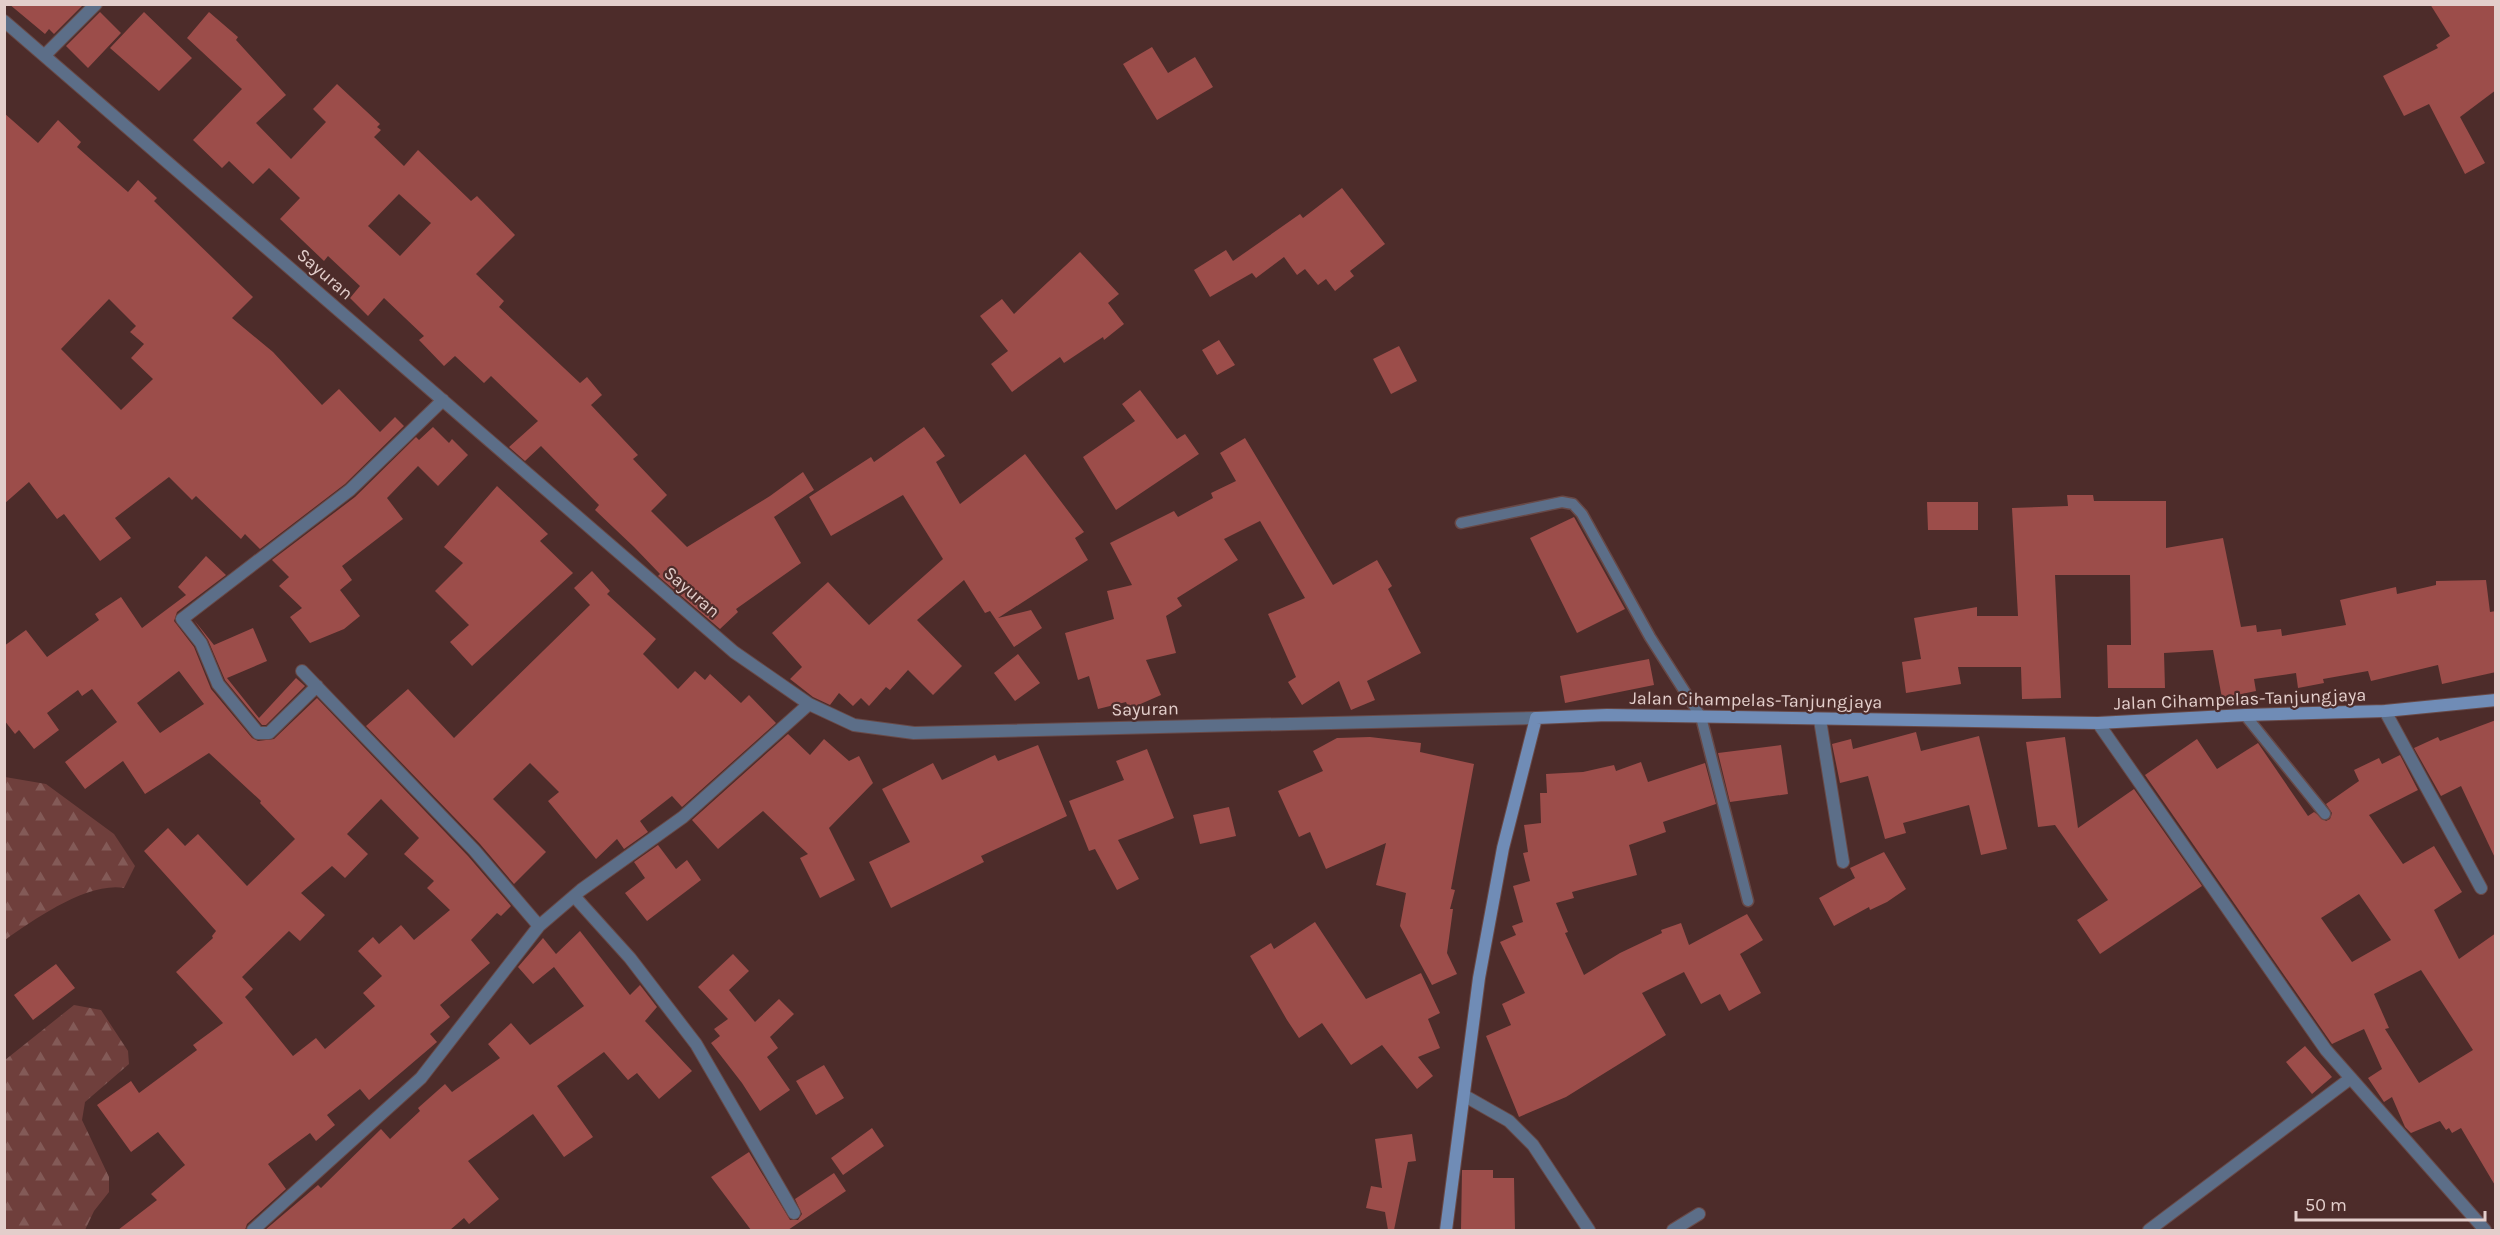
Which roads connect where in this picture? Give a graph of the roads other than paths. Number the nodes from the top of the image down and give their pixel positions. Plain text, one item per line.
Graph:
1 (96, 4) edge
2 (4, 21) edge
3 (45, 55) junction
4 (443, 400) junction
5 (1461, 523) dead end
6 (302, 671) dead end
7 (317, 686) junction
8 (2496, 700) edge
9 (809, 704) junction
10 (2385, 711) junction
11 (2245, 715) junction
12 (1701, 717) junction
13 (1536, 718) junction
14 (1821, 720) junction
15 (2098, 723) junction
16 (2325, 814) dead end
17 (1843, 862) dead end
18 (2481, 888) dead end
19 (574, 896) junction
20 (1748, 901) dead end
21 (539, 926) junction
22 (2350, 1078) junction
23 (1465, 1096) junction
24 (794, 1213) dead end
25 (1699, 1214) dead end
26 (253, 1230) edge
27 (1446, 1230) edge
28 (1589, 1230) edge
29 (1673, 1230) edge
30 (2149, 1230) edge
31 (2485, 1230) edge

1 - 3 street
2 - 3 street, Sayuran
3 - 4 street, Sayuran
4 - 7 street
4 - 9 street, Sayuran
5 - 12 lane
6 - 7 street
7 - 21 street
8 - 10 main road, Jalan Cihampelas-Tanjungjaya
9 - 13 street, Sayuran
9 - 19 street
10 - 11 main road, Jalan Cihampelas-Tanjungjaya
10 - 18 street
11 - 15 main road, Jalan Cihampelas-Tanjungjaya
11 - 16 lane
12 - 13 main road, Jalan Cihampelas-Tanjungjaya
12 - 14 main road, Jalan Cihampelas-Tanjungjaya
12 - 20 lane
13 - 23 main road
14 - 15 main road, Jalan Cihampelas-Tanjungjaya
14 - 17 street
15 - 22 street
19 - 21 street
19 - 24 street
21 - 26 street
22 - 30 street
22 - 31 street
23 - 27 main road
23 - 28 street
25 - 29 street

